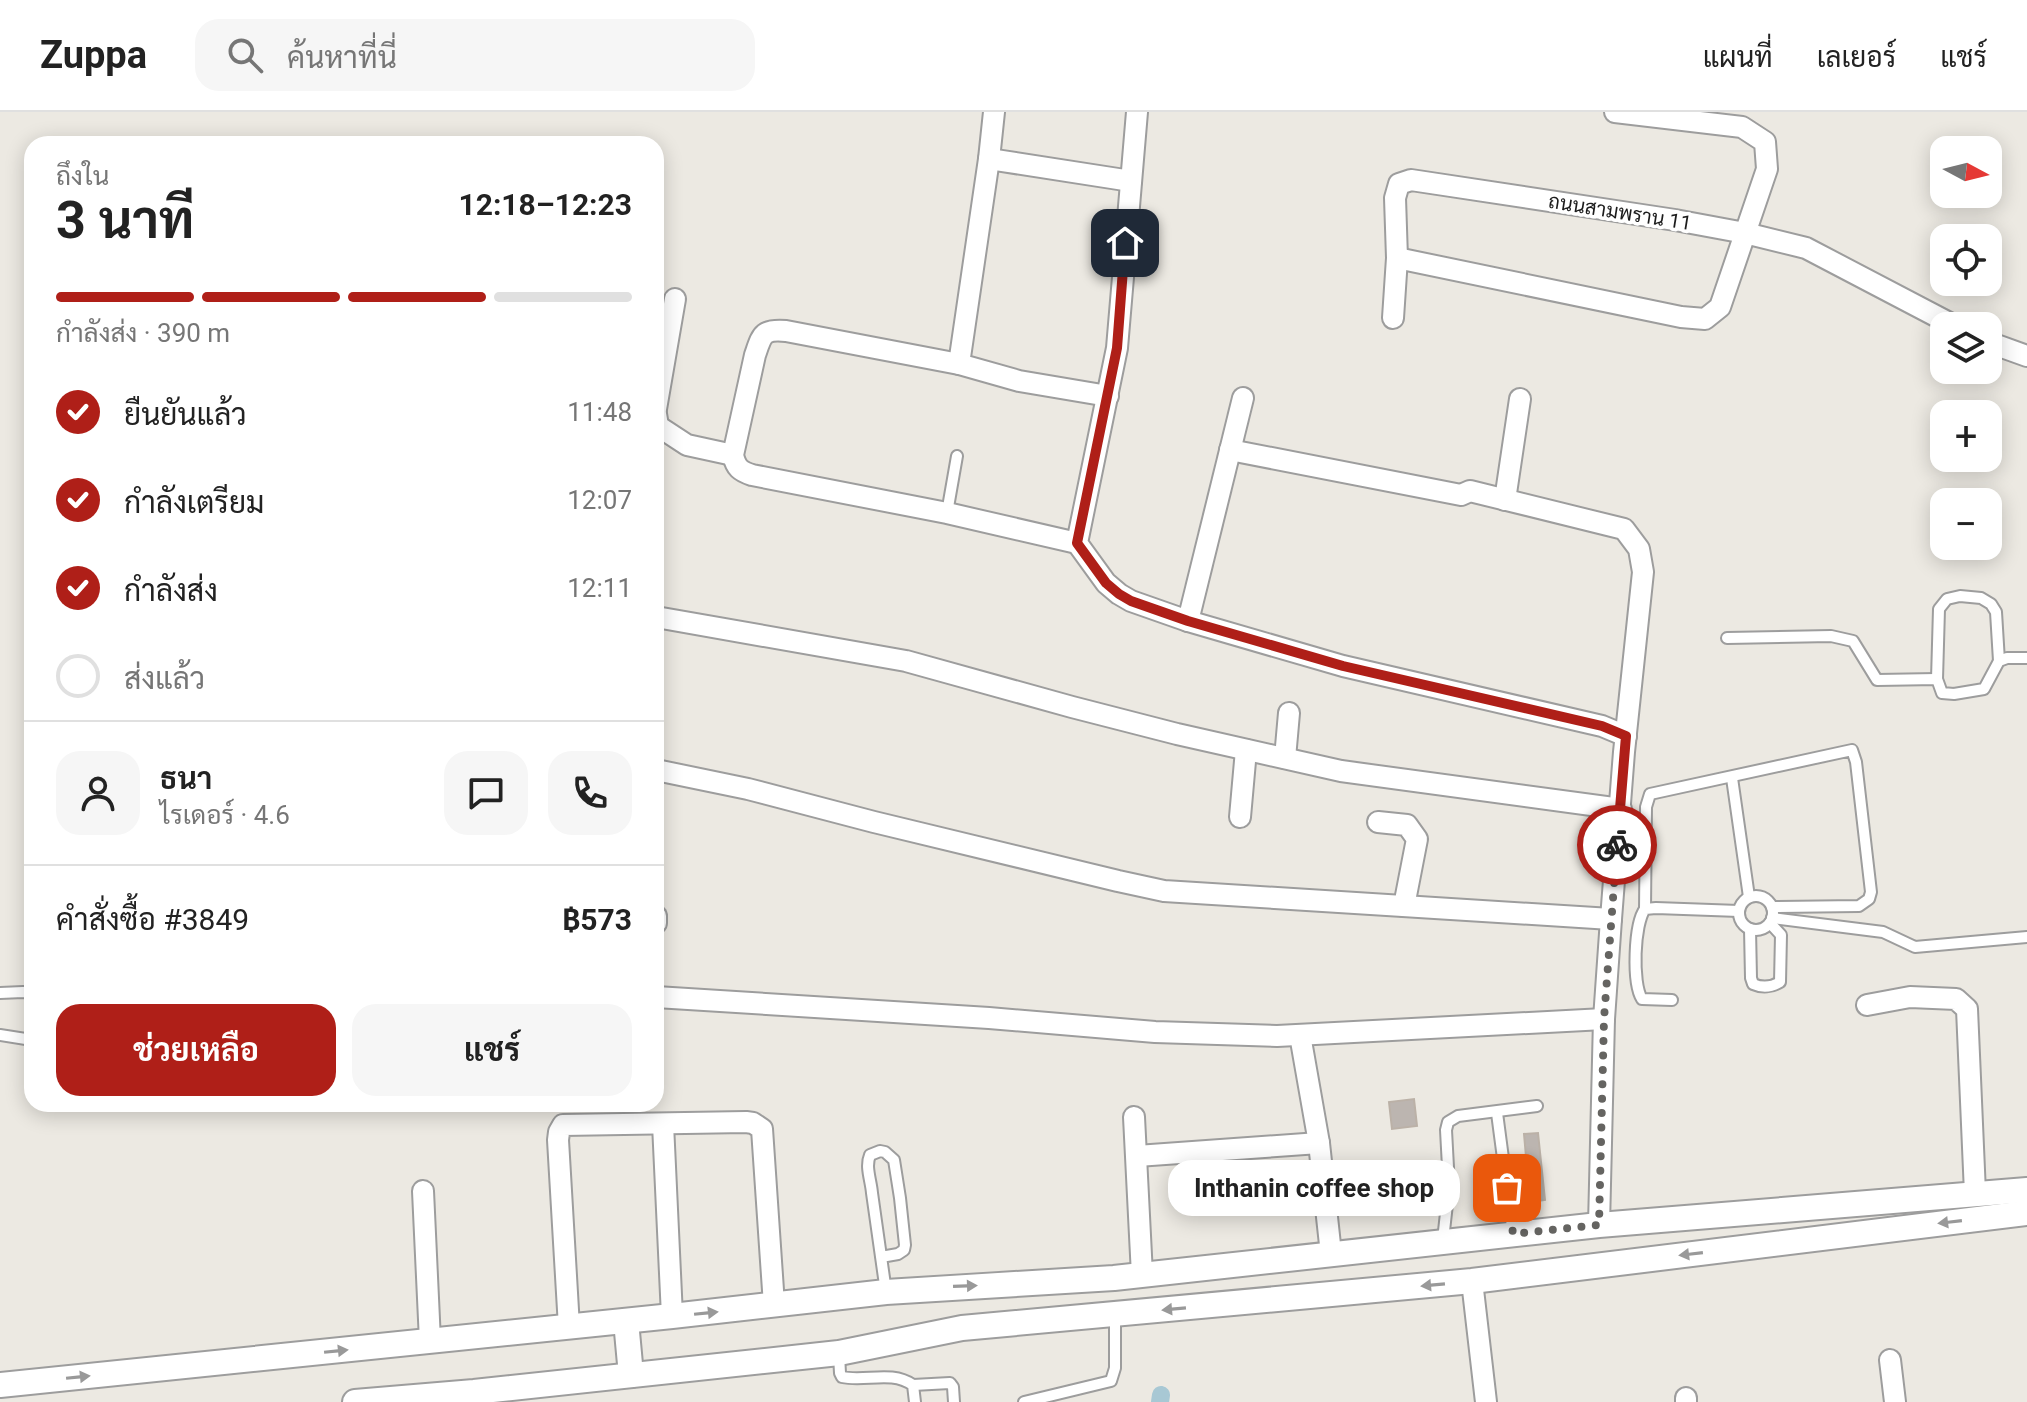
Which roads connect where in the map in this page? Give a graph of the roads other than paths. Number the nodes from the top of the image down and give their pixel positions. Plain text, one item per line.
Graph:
1 (994, 112) edge
2 (1137, 112) edge
3 (1615, 112) edge
4 (1720, 118) edge
5 (989, 159) junction
6 (1131, 181) junction
7 (1745, 233) junction
8 (1397, 258) junction
9 (675, 299) dead end
10 (1930, 313) edge
11 (1393, 318) dead end
12 (2002, 347) edge
13 (2027, 356) edge
14 (664, 364) edge
15 (959, 364) junction
16 (1108, 396) junction
17 (1243, 398) dead end
18 (1520, 399) dead end
19 (664, 430) edge
20 (1230, 450) junction
21 (733, 455) junction
22 (957, 456) dead end
23 (1505, 500) junction
24 (947, 513) junction
25 (1077, 543) junction
26 (664, 618) edge
27 (1188, 621) junction
28 (1727, 638) dead end
29 (2027, 658) edge
30 (1999, 661) junction
31 (1937, 679) junction
32 (1289, 713) dead end
33 (1626, 736) junction
34 (1246, 750) junction
35 (1285, 758) junction
36 (664, 772) edge
37 (1732, 778) junction
38 (1621, 809) junction
39 (1240, 817) dead end
40 (1378, 822) dead end
41 (1749, 897) junction
42 (1404, 906) junction
43 (1645, 909) junction
44 (1739, 911) junction
45 (1772, 916) junction
46 (1611, 919) junction
47 (1750, 929) junction
48 (2027, 937) edge
49 (24, 992) edge
50 (0, 993) edge
51 (664, 998) edge
52 (1672, 1000) dead end
53 (1867, 1005) dead end
54 (1604, 1019) junction
55 (0, 1035) edge
56 (1300, 1035) junction
57 (24, 1039) edge
58 (1537, 1106) dead end
59 (1497, 1113) junction
60 (1134, 1117) dead end
61 (663, 1124) junction
62 (1319, 1143) junction
63 (1137, 1156) junction
64 (2027, 1190) edge
65 (423, 1191) dead end
66 (1975, 1193) junction
67 (2027, 1213) edge
68 (1599, 1225) junction
69 (1513, 1234) junction
70 (1442, 1242) junction
71 (1331, 1254) junction
72 (881, 1257) junction
73 (1142, 1275) junction
74 (1472, 1281) junction
75 (886, 1292) junction
76 (774, 1305) junction
77 (1115, 1314) junction
78 (672, 1316) junction
79 (626, 1321) junction
80 (569, 1327) junction
81 (430, 1341) junction
82 (839, 1353) junction
83 (1890, 1360) dead end
84 (631, 1375) junction
85 (0, 1385) edge
86 (913, 1385) junction
87 (475, 1397) edge
88 (355, 1402) edge
89 (915, 1402) edge
90 (954, 1402) edge
91 (1024, 1402) edge
92 (1486, 1402) edge
93 (1895, 1402) edge

1 - 5 street
2 - 6 street
3 - 4 street
4 - 7 street
5 - 6 street
5 - 15 street
6 - 16 street
7 - 8 street
7 - 8 street, ถนนสามพราน 11
7 - 10 street, ถนนสามพราน 11
8 - 11 street, ถนนสามพราน 11
9 - 14 street
12 - 13 street
15 - 16 street
15 - 21 street
16 - 25 street
17 - 20 street
18 - 23 street
19 - 21 street
20 - 23 street
20 - 27 street
21 - 24 street
22 - 24 lane
23 - 33 street
24 - 25 street
25 - 27 street
26 - 34 street
27 - 33 street
28 - 31 lane
29 - 30 lane
30 - 31 lane
30 - 31 lane
32 - 35 street
33 - 38 street
34 - 35 street
34 - 39 street
35 - 38 street
36 - 42 street
37 - 41 lane
37 - 43 lane
37 - 45 lane
38 - 46 street
40 - 42 street
41 - 44 lane
41 - 45 lane
42 - 46 street
43 - 44 lane
43 - 52 lane
44 - 47 lane
45 - 47 lane
45 - 47 lane
45 - 48 lane
46 - 54 street
49 - 50 lane
51 - 56 street
53 - 66 street
54 - 56 street
54 - 68 street
55 - 57 lane
56 - 62 street
58 - 59 lane
59 - 69 lane
59 - 70 lane
60 - 63 street
61 - 76 street
61 - 78 street
61 - 80 street
62 - 63 street
62 - 71 street
63 - 73 street
64 - 66 street
65 - 81 street
66 - 68 street
67 -> 74 street
68 - 69 street
69 - 70 street
70 - 71 street
71 - 73 street
72 - 72 lane
72 - 75 lane
75 -> 73 street
74 -> 77 street
74 - 92 street
75 - 76 street
78 -> 76 street
77 - 82 street
77 - 91 lane
78 - 79 street
79 - 80 street
79 - 84 street
80 - 81 street
85 -> 81 street
82 - 84 street
82 - 86 lane
83 - 93 street
84 - 87 street
86 - 89 lane
86 - 90 lane
87 - 88 street

